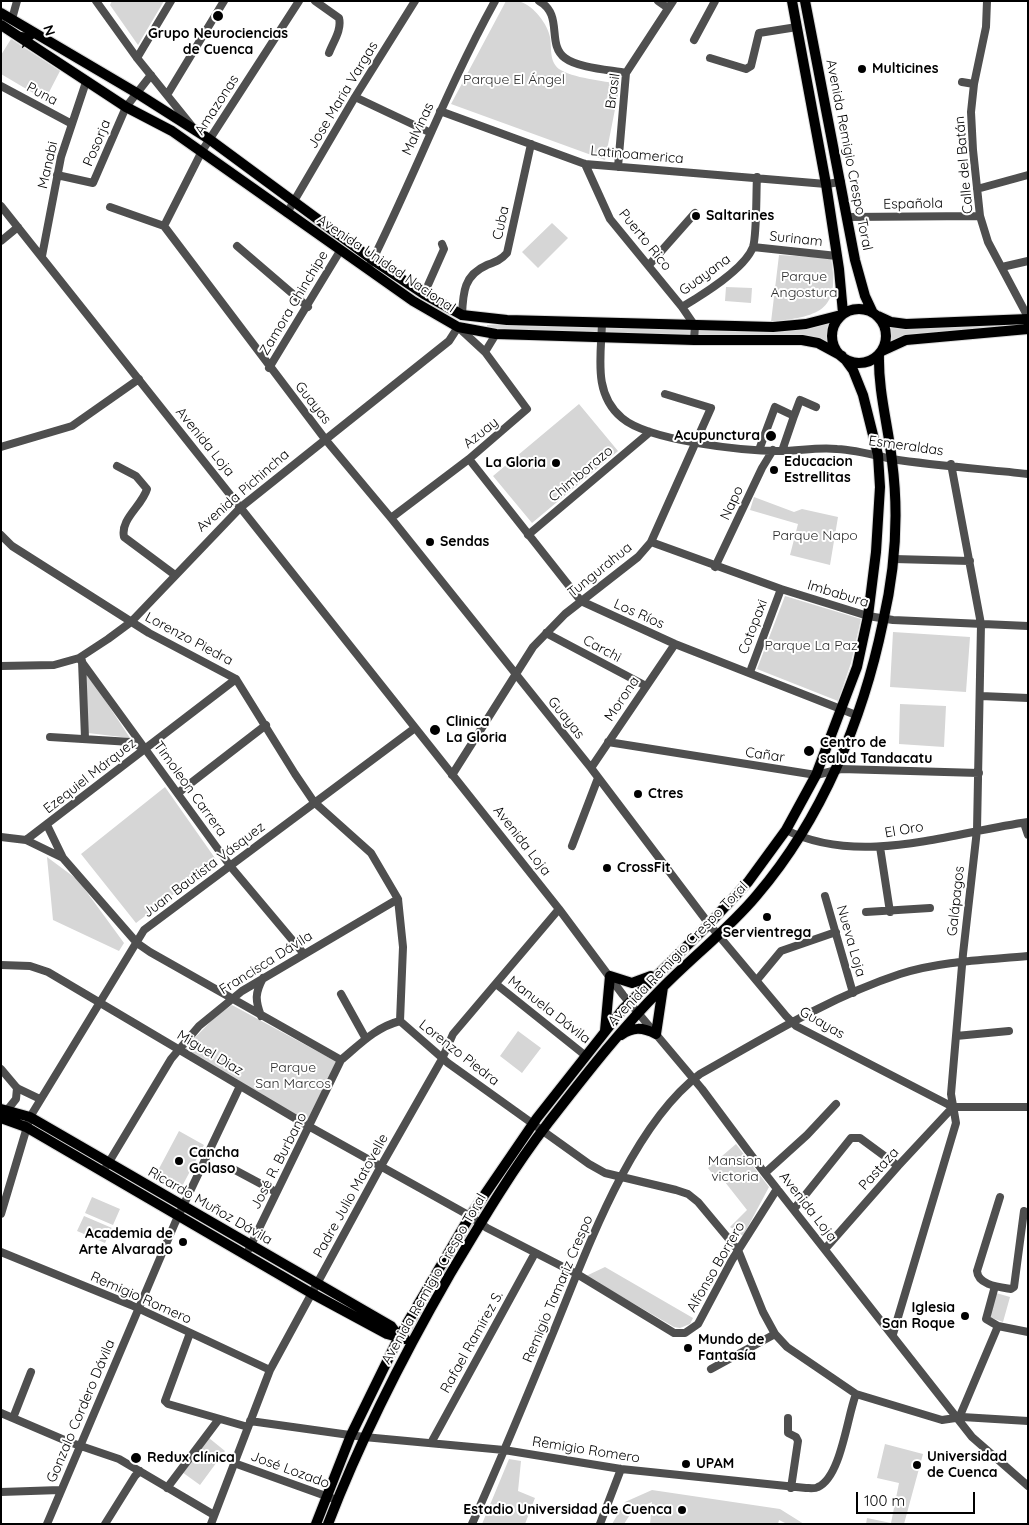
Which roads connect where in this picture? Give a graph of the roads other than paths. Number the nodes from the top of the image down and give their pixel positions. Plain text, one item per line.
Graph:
1 (17, 1) edge
2 (171, 1) edge
3 (224, 1) edge
4 (300, 1) edge
5 (315, 1) edge
6 (415, 1) edge
7 (495, 1) edge
8 (539, 1) edge
9 (658, 1) edge
10 (715, 1) edge
11 (792, 1) edge
12 (805, 1) edge
13 (987, 1) edge
14 (100, 3) edge
15 (550, 4) edge
16 (671, 5) edge
17 (1, 13) edge
18 (12, 19) junction
19 (1, 25) edge
20 (797, 27) junction
21 (694, 40) dead end
22 (328, 53) dead end
23 (137, 58) junction
24 (710, 58) dead end
25 (626, 73) junction
26 (151, 75) junction
27 (86, 82) junction
28 (962, 82) dead end
29 (974, 84) junction
30 (1, 86) edge
31 (135, 92) junction
32 (167, 95) junction
33 (355, 97) junction
34 (126, 107) junction
35 (440, 110) junction
36 (72, 124) junction
37 (194, 130) junction
38 (430, 132) junction
39 (210, 139) junction
40 (531, 144) junction
41 (202, 151) junction
42 (585, 164) junction
43 (618, 167) junction
44 (57, 175) junction
45 (1028, 175) edge
46 (756, 177) junction
47 (841, 182) junction
48 (826, 184) junction
49 (978, 189) junction
50 (295, 202) junction
51 (1, 206) edge
52 (110, 207) dead end
53 (287, 213) junction
54 (695, 213) dead end
55 (980, 216) junction
56 (847, 217) junction
57 (164, 226) junction
58 (18, 227) junction
59 (1, 241) edge
60 (442, 244) dead end
61 (237, 246) dead end
62 (753, 247) junction
63 (340, 251) junction
64 (42, 256) junction
65 (837, 256) junction
66 (373, 260) junction
67 (1028, 261) edge
68 (649, 265) junction
69 (1002, 268) junction
70 (368, 270) junction
71 (424, 294) junction
72 (308, 307) junction
73 (682, 307) junction
74 (842, 314) junction
75 (875, 314) junction
76 (462, 315) junction
77 (1028, 318) edge
78 (602, 323) junction
79 (695, 326) junction
80 (458, 328) junction
81 (1028, 329) edge
82 (496, 334) junction
83 (601, 337) junction
84 (694, 340) junction
85 (485, 352) junction
86 (880, 353) junction
87 (843, 358) junction
88 (269, 368) junction
89 (139, 379) junction
90 (665, 394) dead end
91 (816, 407) dead end
92 (794, 416) junction
93 (650, 432) junction
94 (325, 439) junction
95 (697, 441) junction
96 (1, 447) edge
97 (759, 450) junction
98 (777, 451) junction
99 (878, 455) junction
100 (892, 458) junction
101 (469, 459) junction
102 (951, 464) junction
103 (117, 466) dead end
104 (1028, 474) edge
105 (241, 507) junction
106 (392, 518) junction
107 (1, 535) edge
108 (528, 535) junction
109 (651, 542) junction
110 (894, 558) junction
111 (970, 561) junction
112 (715, 567) junction
113 (175, 575) junction
114 (781, 590) junction
115 (580, 601) junction
116 (868, 616) junction
117 (884, 620) junction
118 (131, 622) junction
119 (981, 624) junction
120 (1028, 626) edge
121 (546, 633) junction
122 (675, 644) junction
123 (80, 659) junction
124 (1, 666) edge
125 (750, 672) junction
126 (515, 675) junction
127 (236, 679) junction
128 (646, 686) junction
129 (981, 696) junction
130 (1028, 698) edge
131 (842, 709) junction
132 (856, 715) junction
133 (266, 725) junction
134 (415, 728) junction
135 (50, 737) dead end
136 (85, 738) junction
137 (608, 742) junction
138 (145, 749) junction
139 (591, 768) junction
140 (834, 769) junction
141 (979, 773) junction
142 (452, 775) junction
143 (816, 775) junction
144 (598, 778) junction
145 (178, 793) junction
146 (314, 802) junction
147 (1026, 822) edge
148 (47, 825) junction
149 (786, 830) junction
150 (977, 830) junction
151 (1028, 835) edge
152 (1, 837) edge
153 (799, 837) junction
154 (26, 840) junction
155 (572, 846) dead end
156 (880, 847) junction
157 (63, 858) junction
158 (231, 867) junction
159 (825, 896) dead end
160 (398, 899) junction
161 (930, 908) dead end
162 (559, 909) junction
163 (866, 912) dead end
164 (890, 912) junction
165 (709, 924) junction
166 (836, 932) junction
167 (719, 934) junction
168 (137, 943) junction
169 (304, 954) junction
170 (1028, 956) edge
171 (962, 962) junction
172 (1, 966) edge
173 (657, 974) junction
174 (610, 976) junction
175 (264, 977) junction
176 (757, 980) junction
177 (496, 984) junction
178 (663, 986) junction
179 (853, 993) junction
180 (341, 994) dead end
181 (231, 998) junction
182 (629, 1002) junction
183 (100, 1003) junction
184 (638, 1013) junction
185 (261, 1016) junction
186 (400, 1021) junction
187 (793, 1022) junction
188 (605, 1031) junction
189 (1009, 1031) dead end
190 (656, 1034) junction
191 (956, 1036) junction
192 (616, 1038) junction
193 (366, 1039) junction
194 (178, 1049) junction
195 (586, 1056) junction
196 (442, 1059) junction
197 (341, 1060) junction
198 (1, 1069) edge
199 (694, 1079) junction
200 (240, 1086) junction
201 (16, 1088) junction
202 (40, 1100) junction
203 (836, 1104) dead end
204 (953, 1107) junction
205 (1028, 1107) edge
206 (5, 1109) edge
207 (30, 1117) junction
208 (1, 1118) edge
209 (533, 1124) junction
210 (26, 1127) junction
211 (310, 1127) junction
212 (542, 1132) junction
213 (381, 1166) junction
214 (898, 1166) junction
215 (106, 1168) junction
216 (235, 1170) dead end
217 (765, 1173) junction
218 (620, 1177) junction
219 (777, 1189) junction
220 (276, 1192) junction
221 (1000, 1197) dead end
222 (794, 1209) junction
223 (180, 1211) junction
224 (1024, 1211) dead end
225 (1, 1214) edge
226 (470, 1216) junction
227 (480, 1223) junction
228 (825, 1249) junction
229 (738, 1250) junction
230 (249, 1251) junction
231 (1, 1252) edge
232 (535, 1254) junction
233 (577, 1274) junction
234 (317, 1283) junction
235 (995, 1286) junction
236 (311, 1293) junction
237 (138, 1309) junction
238 (998, 1326) junction
239 (1028, 1332) edge
240 (190, 1333) junction
241 (775, 1334) junction
242 (893, 1334) junction
243 (399, 1336) junction
244 (410, 1342) junction
245 (711, 1369) dead end
246 (270, 1370) junction
247 (31, 1372) dead end
248 (856, 1394) junction
249 (1, 1412) edge
250 (13, 1418) junction
251 (788, 1418) dead end
252 (959, 1418) junction
253 (219, 1419) junction
254 (1028, 1421) edge
255 (249, 1424) junction
256 (352, 1435) junction
257 (364, 1437) junction
258 (431, 1444) junction
259 (81, 1446) junction
260 (504, 1450) junction
261 (234, 1463) junction
262 (621, 1469) junction
263 (140, 1471) junction
264 (1028, 1486) edge
265 (167, 1488) junction
266 (790, 1488) junction
267 (60, 1490) junction
268 (1, 1492) edge
269 (325, 1497) junction
270 (337, 1500) junction
271 (214, 1514) junction
272 (48, 1524) edge
273 (105, 1524) edge
274 (211, 1524) edge
275 (316, 1524) edge
276 (328, 1524) edge
277 (472, 1524) edge
278 (600, 1524) edge

1 - 18 street
2 - 23 street
3 - 32 street
4 - 39 street, Amazonas
5 - 22 street
6 - 33 street, Jose Maria Vargas
7 - 35 street, Malvinas
8 - 15 street
9 - 16 street
10 - 21 street
11 - 20 main road, Avenida Remigio Crespo Toral
12 - 47 main road, Avenida Remigio Crespo Toral
13 - 29 street, Calle del Batán
14 - 23 street
15 - 25 street
16 - 25 street, Brasil
17 - 18 main road, Avenida Unidad Nacional
18 - 31 main road, Avenida Unidad Nacional
19 - 27 main road, Avenida Unidad Nacional
20 - 24 street
20 - 48 main road, Avenida Remigio Crespo Toral
23 - 26 street
25 - 43 street, Brasil
26 - 31 street
26 - 32 street
27 - 34 main road, Avenida Unidad Nacional
27 - 36 street, Manabi
28 - 29 street
29 - 49 street, Calle del Batán
30 - 36 street, Puna
31 - 34 street
31 - 37 main road, Avenida Unidad Nacional
32 - 37 street
33 - 38 street
33 - 50 street, Jose Maria Vargas
34 - 41 main road, Avenida Unidad Nacional
34 - 44 street, Posorja
35 - 38 street, Malvinas
35 - 40 street, Latinoamerica
36 - 44 street, Manabi
37 - 39 main road, Avenida Unidad Nacional
38 - 66 street, Malvinas
39 - 41 street, Amazonas
39 - 50 main road, Avenida Unidad Nacional
40 - 42 street, Latinoamerica
40 - 76 street, Cuba
41 - 53 main road, Avenida Unidad Nacional
41 - 57 street, Amazonas
42 - 43 street, Latinoamerica
42 - 68 street, Puerto Rico
43 - 46 street, Latinoamerica
44 - 64 street, Manabi
45 - 49 street
46 - 48 street, Latinoamerica
46 - 62 street
47 - 48 street, Latinoamerica
47 - 56 main road, Avenida Remigio Crespo Toral
48 - 65 main road, Avenida Remigio Crespo Toral
49 - 55 street, Calle del Batán
50 - 53 street
50 - 66 main road, Avenida Unidad Nacional
51 - 58 street, Avenida Loja
52 - 57 street
53 - 63 main road, Avenida Unidad Nacional
54 - 68 street
55 - 56 street, Española
55 - 69 street, Calle del Batán
56 - 75 main road, Avenida Remigio Crespo Toral
57 - 88 street, Guayas
58 - 59 street
58 - 64 street, Avenida Loja
60 - 71 street
61 - 72 street
62 - 65 street, Surinam
62 - 73 street, Guayana
63 - 70 main road, Avenida Unidad Nacional
63 - 72 street, Zamora Chinchipe
64 - 89 street, Avenida Loja
65 - 74 main road, Avenida Remigio Crespo Toral
66 - 70 street, Malvinas
66 - 71 main road, Avenida Unidad Nacional
67 - 69 street
68 - 73 street, Puerto Rico
69 - 77 street, Calle del Batán
70 - 80 main road, Avenida Unidad Nacional
71 - 76 main road, Avenida Unidad Nacional
72 - 88 street, Zamora Chinchipe
73 - 79 street, Puerto Rico
74 - 75 main road
74 - 79 main road, Avenida Unidad Nacional
74 - 87 main road
75 - 77 main road
75 - 86 main road
76 - 78 main road, Avenida Unidad Nacional
76 - 80 main road, Avenida Pichincha
78 - 79 main road, Avenida Unidad Nacional
78 - 83 street, Esmeraldas
79 - 84 street
80 - 82 main road, Avenida Unidad Nacional
80 - 85 street, Azuay
80 - 94 street, Avenida Pichincha
81 - 86 main road
82 - 83 main road, Avenida Unidad Nacional
82 - 85 street
83 - 84 main road, Avenida Unidad Nacional
83 - 93 street, Esmeraldas
84 - 87 main road, Avenida Unidad Nacional
85 - 101 street, Azuay
86 - 87 main road
86 - 100 main road, Avenida Remigio Crespo Toral
87 - 99 main road, Avenida Remigio Crespo Toral
88 - 94 street, Guayas
89 - 96 street
89 - 105 street, Avenida Loja
90 - 95 street, Tungurahua
91 - 92 street
92 - 97 street
92 - 98 street
93 - 95 street, Esmeraldas
93 - 108 street, Chimborazo
94 - 105 street, Avenida Pichincha
94 - 106 street, Guayas
95 - 97 street, Esmeraldas
95 - 109 street, Tungurahua
97 - 98 street, Esmeraldas
98 - 99 street, Esmeraldas
98 - 112 street, Napo
99 - 100 street, Esmeraldas
99 - 116 main road, Avenida Remigio Crespo Toral
100 - 102 street, Esmeraldas
100 - 110 main road, Avenida Remigio Crespo Toral
101 - 106 street, Azuay
101 - 108 street, Los Ríos
102 - 104 street, Esmeraldas
102 - 111 street, Galápagos
103 - 113 street
105 - 113 street, Avenida Pichincha
105 - 134 street, Avenida Loja
106 - 126 street, Guayas
107 - 118 street, Lorenzo Piedra
108 - 115 street, Los Ríos
109 - 112 street, Imbabura
109 - 115 street, Tungurahua
110 - 111 street
110 - 117 main road, Avenida Remigio Crespo Toral
111 - 119 street, Galápagos
112 - 114 street, Imbabura
113 - 118 street, Avenida Pichincha
114 - 116 street, Imbabura
114 - 125 street, Cotopaxi
115 - 121 street, Tungurahua
115 - 122 street, Los Ríos
116 - 117 street, Imbabura
116 - 131 main road, Avenida Remigio Crespo Toral
117 - 119 street, Imbabura
117 - 132 main road, Avenida Remigio Crespo Toral
118 - 123 street, Avenida Pichincha
118 - 127 street, Lorenzo Piedra
119 - 120 street, Imbabura
119 - 129 street, Galápagos
121 - 126 street, Tungurahua
121 - 128 street, Carchi
122 - 125 street, Los Ríos
122 - 128 street, Morona
123 - 124 street, Avenida Pichincha
123 - 136 street
123 - 138 street, Timoleon Carrera
125 - 131 street, Los Ríos
126 - 139 street, Guayas
126 - 142 street, Tungurahua
127 - 133 street, Lorenzo Piedra
127 - 138 street, Ezequiel Márquez
128 - 137 street, Morona
129 - 130 street
129 - 141 street, Galápagos
131 - 132 street, Los Ríos
131 - 143 main road, Avenida Remigio Crespo Toral
132 - 140 main road, Avenida Remigio Crespo Toral
133 - 145 street
133 - 146 street, Lorenzo Piedra
134 - 142 street, Avenida Loja
134 - 146 street, Juan Bautista Vásquez
135 - 136 street
136 - 138 street
137 - 139 street, Morona
137 - 143 street, Cañar
138 - 145 street, Timoleon Carrera
138 - 148 street, Ezequiel Márquez
139 - 144 street, Guayas
140 - 141 street, Cañar
140 - 143 street, Cañar
140 - 153 main road, Avenida Remigio Crespo Toral
141 - 150 street, Galápagos
142 - 162 street, Avenida Loja
143 - 149 main road, Avenida Remigio Crespo Toral
144 - 155 street
144 - 165 street, Guayas
145 - 158 street, Timoleon Carrera
146 - 158 street, Juan Bautista Vásquez
146 - 160 street, Lorenzo Piedra
147 - 150 street, El Oro
147 - 151 street
148 - 154 street, Ezequiel Márquez
148 - 157 street
149 - 153 street, El Oro
149 - 165 main road, Avenida Remigio Crespo Toral
150 - 156 street, El Oro
150 - 171 street, Galápagos
152 - 154 street
153 - 156 street, El Oro
153 - 167 main road, Avenida Remigio Crespo Toral
154 - 157 street
156 - 164 street
157 - 168 street
158 - 168 street, Juan Bautista Vásquez
158 - 169 street, Timoleon Carrera
159 - 166 street, Nueva Loja
160 - 169 street, Francisca Dávila
160 - 186 street, Lorenzo Piedra
161 - 164 street
162 - 174 street, Avenida Loja
162 - 177 street, Padre Julio Matovelle
163 - 164 street
165 - 167 street, Guayas
165 - 173 main road, Avenida Remigio Crespo Toral
166 - 176 street
166 - 179 street, Nueva Loja
167 - 176 street, Guayas
167 - 178 main road, Avenida Remigio Crespo Toral
168 - 181 street
168 - 183 street, Juan Bautista Vásquez
169 - 175 street, Francisca Dávila
170 - 171 street
171 - 179 street
171 - 191 street, Galápagos
172 - 183 street, Miguel Diaz
173 - 174 main road
173 - 182 main road, Avenida Remigio Crespo Toral
174 - 182 street, Avenida Loja
174 - 188 main road
175 - 181 street, Francisca Dávila
175 - 185 street
176 - 187 street, Guayas
177 - 195 street, Manuela Dávila
177 - 196 street, Padre Julio Matovelle
178 - 184 main road, Avenida Remigio Crespo Toral
178 - 190 main road
179 - 187 street
180 - 193 street
181 - 185 street
181 - 194 street, Francisca Dávila
182 - 184 street, Avenida Loja
182 - 188 main road, Avenida Remigio Crespo Toral
183 - 194 street, Miguel Diaz
183 - 202 street, Juan Bautista Vásquez
184 - 190 street, Avenida Loja
184 - 192 main road, Avenida Remigio Crespo Toral
185 - 197 street
186 - 193 street, José R. Burbano
186 - 196 street, Lorenzo Piedra
187 - 199 street, Remigio Tamariz Crespo
187 - 204 street, Guayas
188 - 195 main road, Avenida Remigio Crespo Toral
189 - 191 street
190 - 192 main road
190 - 199 street, Avenida Loja
191 - 204 street, Galápagos
192 - 212 main road, Avenida Remigio Crespo Toral
193 - 197 street, José R. Burbano
194 - 200 street, Miguel Diaz
194 - 215 street, Francisca Dávila
195 - 209 main road, Avenida Remigio Crespo Toral
196 - 209 street, Lorenzo Piedra
196 - 213 street, Padre Julio Matovelle
197 - 211 street, José R. Burbano
198 - 201 street
199 - 217 street, Avenida Loja
199 - 218 street, Remigio Tamariz Crespo
200 - 211 street, Miguel Diaz
200 - 223 street, Gonzalo Cordero Dávila
201 - 202 street
201 - 206 street
202 - 207 street, Juan Bautista Vásquez
203 - 217 street
204 - 205 street, Guayas
204 - 214 street, Pastaza
204 - 242 street, Galápagos
206 - 207 main road, Ricardo Muñoz Dávila
207 - 210 street, Juan Bautista Vásquez
207 - 215 main road, Ricardo Muñoz Dávila
208 - 210 main road, Ricardo Muñoz Dávila
209 - 212 street, Lorenzo Piedra
209 - 226 main road, Avenida Remigio Crespo Toral
210 - 215 main road, Ricardo Muñoz Dávila
210 - 225 street, Juan Bautista Vásquez
211 - 213 street, Miguel Diaz
211 - 220 street, José R. Burbano
212 - 218 street, Lorenzo Piedra
212 - 227 main road, Avenida Remigio Crespo Toral
213 - 226 street, Miguel Diaz
213 - 234 street, Padre Julio Matovelle
214 - 222 street
214 - 228 street, Pastaza
215 - 223 main road, Ricardo Muñoz Dávila
216 - 220 street
217 - 219 street, Avenida Loja
218 - 229 street, Lorenzo Piedra
218 - 233 street, Remigio Tamariz Crespo
219 - 222 street, Avenida Loja
219 - 229 street, Alfonso Borrero
220 - 230 street, José R. Burbano
221 - 235 street
222 - 228 street, Avenida Loja
223 - 230 main road, Ricardo Muñoz Dávila
223 - 237 street, Gonzalo Cordero Dávila
224 - 235 street
226 - 227 street, Miguel Diaz
226 - 243 main road, Avenida Remigio Crespo Toral
227 - 232 street, Alfonso Borrero
227 - 244 main road, Avenida Remigio Crespo Toral
228 - 242 street, Avenida Loja
229 - 233 street, Alfonso Borrero
229 - 241 street, Lorenzo Piedra
230 - 234 main road, Ricardo Muñoz Dávila
230 - 236 main road, Ricardo Muñoz Dávila
231 - 237 street, Remigio Romero
232 - 233 street, Alfonso Borrero
232 - 258 street, Rafael Ramirez S.
233 - 260 street, Remigio Tamariz Crespo
234 - 236 street, Padre Julio Matovelle
234 - 243 main road, Ricardo Muñoz Dávila
235 - 238 street
236 - 243 main road, Ricardo Muñoz Dávila
236 - 246 street, Padre Julio Matovelle
237 - 240 street, Remigio Romero
237 - 259 street, Gonzalo Cordero Dávila
238 - 239 street
238 - 252 street
240 - 246 street, Remigio Romero
240 - 253 street, Remigio Romero
241 - 245 street
241 - 248 street, Lorenzo Piedra
242 - 252 street, Avenida Loja
243 - 244 main road, Ricardo Muñoz Dávila
243 - 256 main road, Avenida Remigio Crespo Toral
244 - 257 main road, Avenida Remigio Crespo Toral
246 - 255 street, Padre Julio Matovelle
247 - 250 street
248 - 252 street, Lorenzo Piedra
248 - 266 street, Remigio Romero
249 - 250 street
250 - 259 street
251 - 266 street
252 - 254 street, Lorenzo Piedra
252 - 264 street, Avenida Loja
253 - 255 street, Remigio Romero
253 - 265 street
255 - 256 street, Remigio Romero
255 - 261 street, Padre Julio Matovelle
256 - 257 street, Remigio Romero
256 - 269 main road, Avenida Remigio Crespo Toral
257 - 258 street, Remigio Romero
257 - 270 main road, Avenida Remigio Crespo Toral
258 - 260 street, Remigio Romero
259 - 263 street
259 - 267 street, Gonzalo Cordero Dávila
260 - 262 street, Remigio Romero
260 - 277 street, Remigio Tamariz Crespo
261 - 269 street, José Lozado
261 - 271 street, Padre Julio Matovelle
262 - 266 street, Remigio Romero
262 - 278 street
263 - 265 street
263 - 273 street
265 - 271 street
267 - 268 street
267 - 272 street, Gonzalo Cordero Dávila
269 - 270 street, José Lozado
269 - 275 main road, Avenida Remigio Crespo Toral
270 - 276 main road, Avenida Remigio Crespo Toral
271 - 274 street, Padre Julio Matovelle

